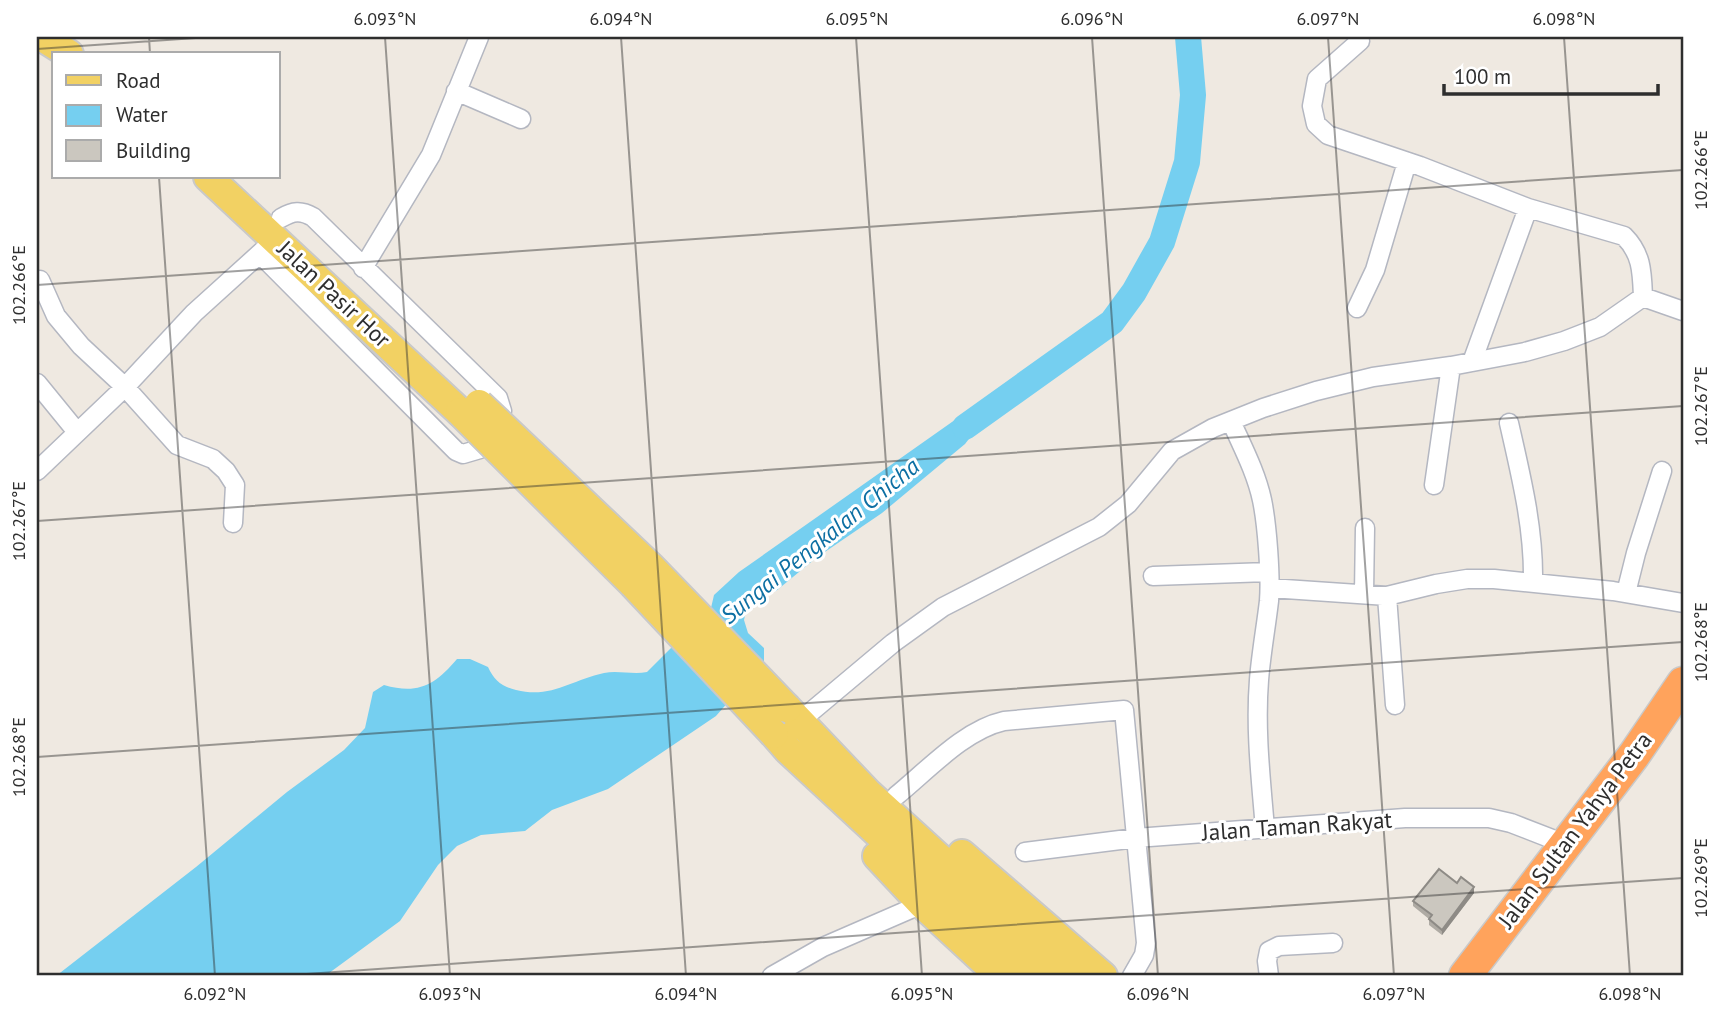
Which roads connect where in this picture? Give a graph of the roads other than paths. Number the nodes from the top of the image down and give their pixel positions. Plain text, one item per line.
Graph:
1 (480, 37) edge
2 (1360, 41) dead end
3 (456, 91) junction
4 (521, 119) dead end
5 (1407, 162) junction
6 (209, 178) edge
7 (237, 178) edge
8 (1528, 208) junction
9 (272, 237) junction
10 (363, 268) junction
11 (40, 280) dead end
12 (1643, 297) junction
13 (1357, 308) dead end
14 (1683, 311) edge
15 (1472, 362) junction
16 (1451, 366) junction
17 (37, 383) edge
18 (125, 387) junction
19 (466, 405) junction
20 (1231, 421) junction
21 (1509, 423) dead end
22 (77, 432) junction
23 (37, 471) edge
24 (1662, 471) dead end
25 (1434, 485) dead end
26 (233, 523) dead end
27 (1365, 528) dead end
28 (1153, 576) dead end
29 (1269, 580) junction
30 (1533, 582) junction
31 (1364, 593) junction
32 (1626, 593) junction
33 (1387, 596) junction
34 (1683, 603) edge
35 (1683, 683) edge
36 (1395, 705) dead end
37 (1683, 717) edge
38 (799, 720) junction
39 (781, 742) junction
40 (896, 796) junction
41 (1265, 829) junction
42 (1136, 838) junction
43 (1566, 844) junction
44 (1025, 852) dead end
45 (922, 904) junction
46 (1333, 943) dead end
47 (1013, 958) edge
48 (772, 976) edge
49 (1032, 976) edge
50 (1069, 976) edge
51 (1103, 976) edge
52 (1132, 976) edge
53 (1269, 976) edge
54 (1465, 976) edge
55 (1491, 976) edge

1 - 3 street
2 - 5 street
3 - 4 street
3 - 10 street
5 - 8 street
5 - 13 street
6 - 9 main road, Jalan Pasir Hor
7 - 9 main road, Jalan Pasir Hor
8 - 12 street
8 - 15 street
9 - 10 street
9 - 10 street
9 - 18 street
9 - 19 main road, Jalan Pasir Hor
11 - 18 street
12 - 14 street
12 - 15 street
15 - 16 street
16 - 20 street
16 - 25 street
17 - 22 street
18 - 22 street
18 - 26 street
19 - 38 main road, bridge
19 - 39 main road, bridge
20 - 29 street
20 - 38 street
21 - 30 street
22 - 23 street
24 - 32 street
27 - 31 street
28 - 29 street
29 - 31 street
29 - 41 street
30 - 32 street
30 - 33 street
31 - 33 street
32 - 34 street
33 - 36 street
35 - 43 highway, Jalan Sultan Yahya Petra
37 - 55 highway, Jalan Sultan Yahya Petra
38 - 40 main road
38 - 47 main road
39 - 45 main road
39 - 47 main road
40 - 42 street
40 - 51 main road
41 - 42 street, Jalan Taman Rakyat
41 - 43 street, Jalan Taman Rakyat
42 - 44 street, Jalan Taman Rakyat
42 - 52 street
43 - 54 highway, Jalan Sultan Yahya Petra
45 - 47 main road
45 - 48 street
46 - 53 street
47 - 49 main road
47 - 50 main road

